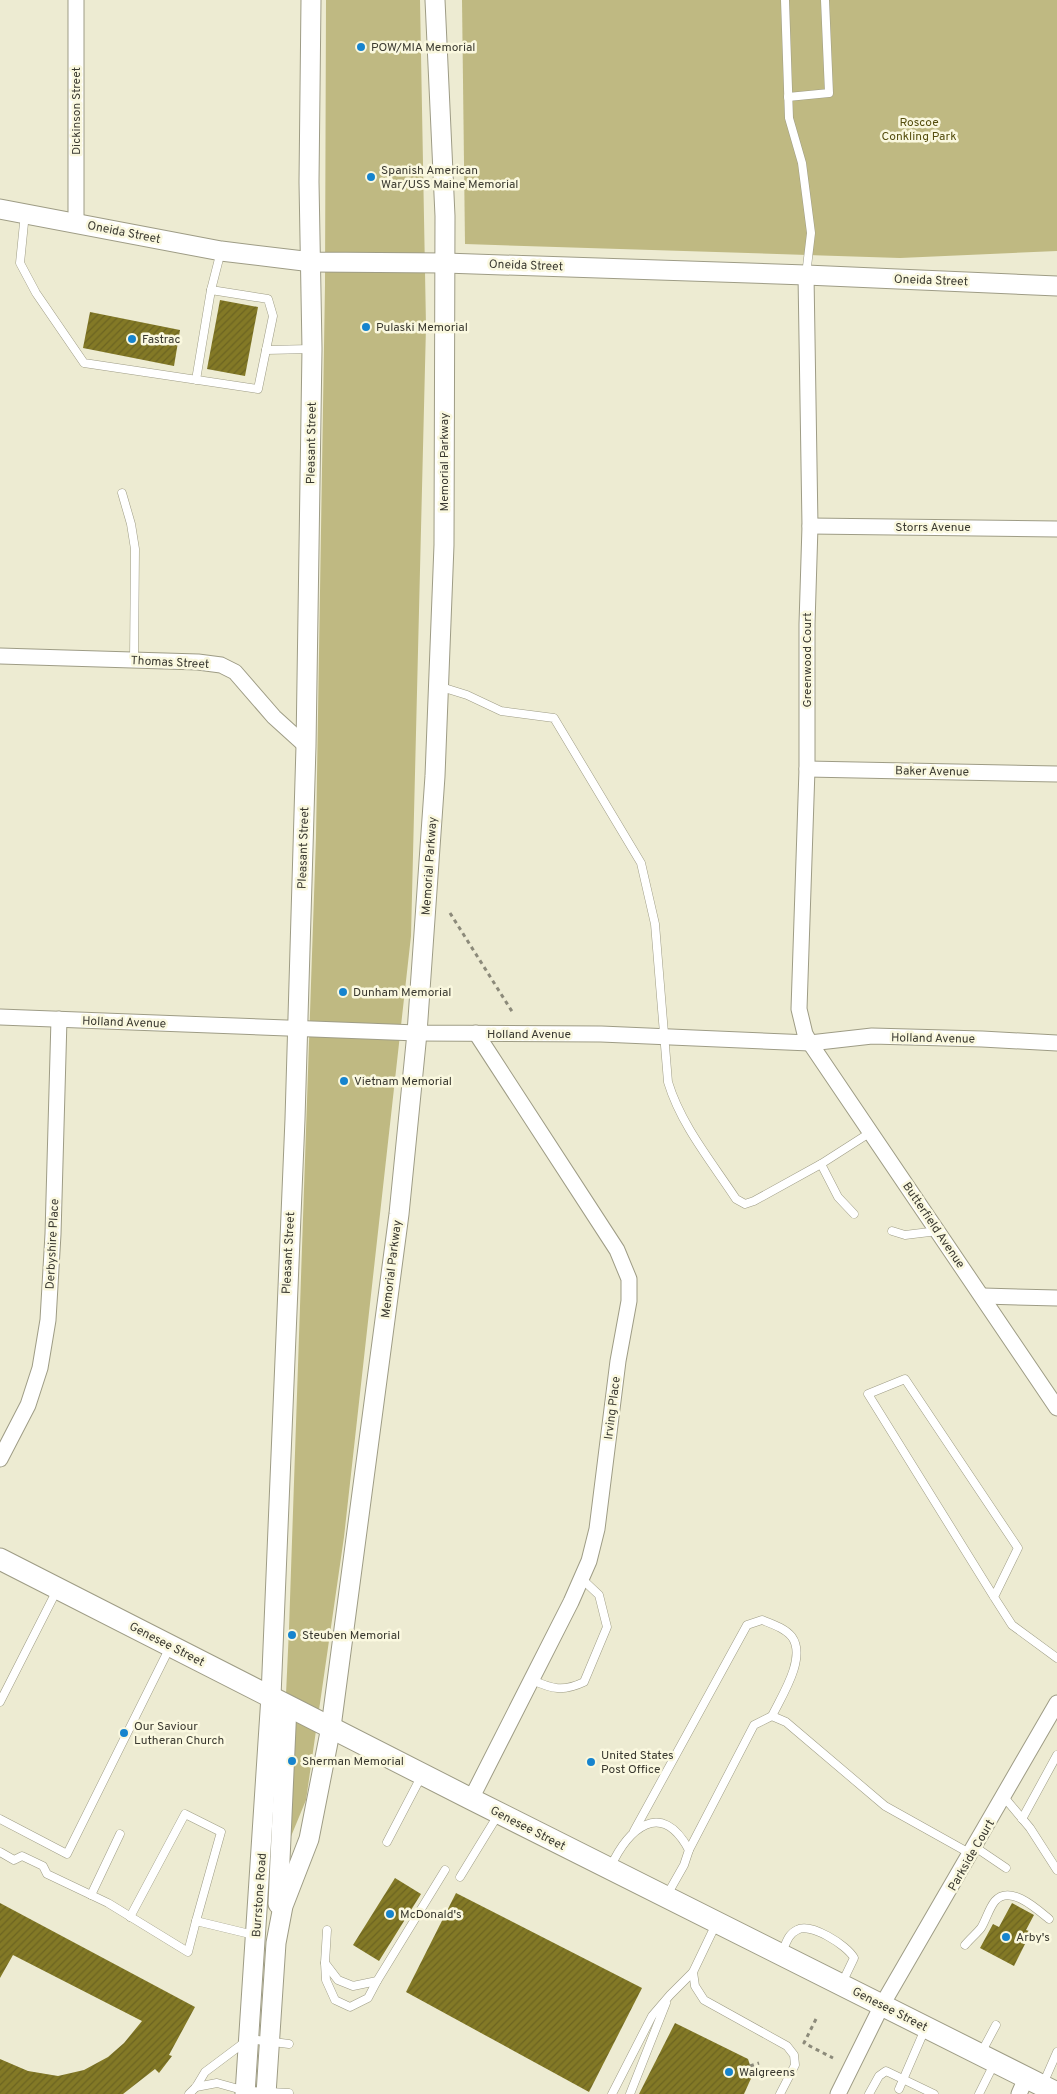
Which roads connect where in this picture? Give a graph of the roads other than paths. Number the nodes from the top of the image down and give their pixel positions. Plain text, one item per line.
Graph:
1 (76, 0) edge
2 (311, 0) edge
3 (435, 0) edge
4 (785, 0) edge
5 (824, 0) edge
6 (788, 97) junction
7 (0, 209) edge
8 (25, 213) junction
9 (76, 223) junction
10 (221, 251) junction
11 (312, 262) junction
12 (444, 263) junction
13 (806, 275) junction
14 (1057, 286) edge
15 (211, 290) junction
16 (312, 349) junction
17 (266, 350) junction
18 (196, 380) junction
19 (122, 493) dead end
20 (810, 526) junction
21 (1057, 530) edge
22 (0, 656) edge
23 (134, 660) junction
24 (438, 686) junction
25 (306, 746) junction
26 (806, 768) junction
27 (1057, 774) edge
28 (0, 1017) edge
29 (59, 1019) junction
30 (296, 1028) junction
31 (417, 1033) junction
32 (476, 1033) junction
33 (666, 1037) junction
34 (810, 1043) junction
35 (1057, 1044) edge
36 (871, 1132) junction
37 (820, 1164) junction
38 (854, 1214) dead end
39 (892, 1231) dead end
40 (938, 1231) junction
41 (982, 1296) junction
42 (1057, 1298) edge
43 (1057, 1408) edge
44 (0, 1459) edge
45 (0, 1559) edge
46 (582, 1579) junction
47 (57, 1588) junction
48 (994, 1597) junction
49 (171, 1646) junction
50 (1057, 1658) edge
51 (532, 1680) junction
52 (279, 1700) junction
53 (0, 1702) edge
54 (1057, 1703) edge
55 (772, 1716) junction
56 (1053, 1721) edge
57 (332, 1727) junction
58 (1057, 1755) edge
59 (422, 1774) junction
60 (1004, 1797) junction
61 (471, 1799) junction
62 (499, 1813) junction
63 (0, 1819) edge
64 (1022, 1819) junction
65 (634, 1831) junction
66 (120, 1834) dead end
67 (388, 1842) dead end
68 (689, 1850) junction
69 (973, 1851) junction
70 (0, 1852) edge
71 (1006, 1868) dead end
72 (610, 1869) junction
73 (445, 1870) dead end
74 (1057, 1870) edge
75 (460, 1877) dead end
76 (91, 1895) junction
77 (666, 1897) junction
78 (130, 1917) junction
79 (1049, 1918) dead end
80 (196, 1921) junction
81 (716, 1922) junction
82 (327, 1930) dead end
83 (256, 1936) junction
84 (276, 1943) junction
85 (965, 1945) dead end
86 (781, 1955) junction
87 (326, 1963) junction
88 (693, 1972) junction
89 (377, 1981) junction
90 (842, 1985) junction
91 (668, 1996) junction
92 (882, 2006) junction
93 (996, 2025) dead end
94 (926, 2027) junction
95 (249, 2039) junction
96 (269, 2042) junction
97 (289, 2044) dead end
98 (1057, 2052) edge
99 (988, 2058) junction
100 (904, 2079) junction
101 (196, 2087) junction
102 (1036, 2088) edge
103 (899, 2089) dead end
104 (246, 2092) edge
105 (289, 2093) edge
106 (929, 2093) edge
107 (189, 2094) edge
108 (266, 2094) edge
109 (612, 2094) edge
110 (630, 2094) edge
111 (780, 2094) edge
112 (838, 2094) edge
113 (869, 2094) edge
114 (980, 2094) edge

1 - 9 street, Dickinson Street
2 - 11 street, Pleasant Street
3 - 12 street, Memorial Parkway
4 - 6 lane
5 - 6 lane
6 - 13 lane
7 - 8 street, Oneida Street
8 - 9 street, Oneida Street
8 - 18 lane
9 - 10 street, Oneida Street
10 - 11 street, Oneida Street
10 - 15 lane
11 - 12 street, Oneida Street
11 - 16 street, Pleasant Street
12 - 13 street, Oneida Street
12 - 24 street, Memorial Parkway
13 - 14 street, Oneida Street
13 - 20 street, Greenwood Court
15 - 17 lane
15 - 18 lane
16 - 17 lane
16 - 25 street, Pleasant Street
17 - 18 lane
19 - 23 lane
20 - 21 street, Storrs Avenue
20 - 26 street, Greenwood Court
22 - 23 street, Thomas Street
23 - 25 street, Thomas Street
24 - 31 street, Memorial Parkway
24 - 33 lane
25 - 30 street, Pleasant Street
26 - 27 street, Baker Avenue
26 - 34 street, Greenwood Court
28 - 29 street, Holland Avenue
29 - 30 street, Holland Avenue
29 - 44 street, Derbyshire Place
30 - 31 street, Holland Avenue
30 - 52 street, Pleasant Street
31 - 32 street, Holland Avenue
31 - 57 street, Memorial Parkway
32 - 33 street, Holland Avenue
32 - 46 street, Irving Place
33 - 34 street, Holland Avenue
33 - 37 lane
34 - 35 street, Holland Avenue
34 - 36 street, Butterfield Avenue
36 - 37 lane
36 - 40 street, Butterfield Avenue
37 - 38 lane
39 - 40 lane
40 - 41 street, Butterfield Avenue
41 - 42 street
41 - 43 street, Butterfield Avenue
45 - 47 main road, Genesee Street
46 - 51 street, Irving Place
46 - 51 lane
47 - 49 main road, Genesee Street
47 - 53 lane
48 - 48 lane
48 - 50 lane
49 - 52 main road, Genesee Street
49 - 63 lane
51 - 61 street, Irving Place
52 - 57 main road, Genesee Street
52 - 83 street, Burrstone Road
52 - 84 street
54 - 56 street, Parkside Court
55 - 65 lane
55 - 68 lane
55 - 69 lane
56 - 60 street, Parkside Court
57 - 59 main road, Genesee Street
57 - 84 street, Burrstone Road
58 - 64 lane
59 - 61 main road, Genesee Street
59 - 67 lane
60 - 64 lane
60 - 69 street, Parkside Court
61 - 62 main road, Genesee Street
62 - 72 main road, Genesee Street
62 - 75 lane
64 - 74 lane
65 - 68 lane
65 - 72 lane
66 - 76 lane
68 - 77 lane
69 - 71 lane
69 - 92 street, Parkside Court
70 - 76 lane
72 - 77 main road, Genesee Street
73 - 89 lane
76 - 78 lane
77 - 81 main road, Genesee Street
78 - 80 lane
78 - 80 lane
79 - 85 lane
80 - 83 lane
81 - 86 main road, Genesee Street
81 - 88 lane
82 - 87 lane
83 - 95 street, Burrstone Road
84 - 96 street, Burrstone Road
86 - 90 main road, Genesee Street
86 - 90 lane
87 - 89 lane
87 - 89 lane
88 - 91 lane
88 - 111 lane
90 - 92 main road, Genesee Street
91 - 109 lane
91 - 110 lane
92 - 94 main road, Genesee Street
92 - 112 street, Parkside Court
93 - 99 lane
94 - 99 main road, Genesee Street
94 - 100 lane
95 - 96 lane
95 - 101 lane
95 - 104 street, Burrstone Road
96 - 97 lane
96 - 108 street, Burrstone Road
98 - 102 lane
99 - 102 main road, Genesee Street
99 - 114 lane
100 - 103 lane
100 - 106 lane
100 - 113 lane
101 - 104 lane
101 - 107 lane
104 - 108 lane
105 - 108 lane

